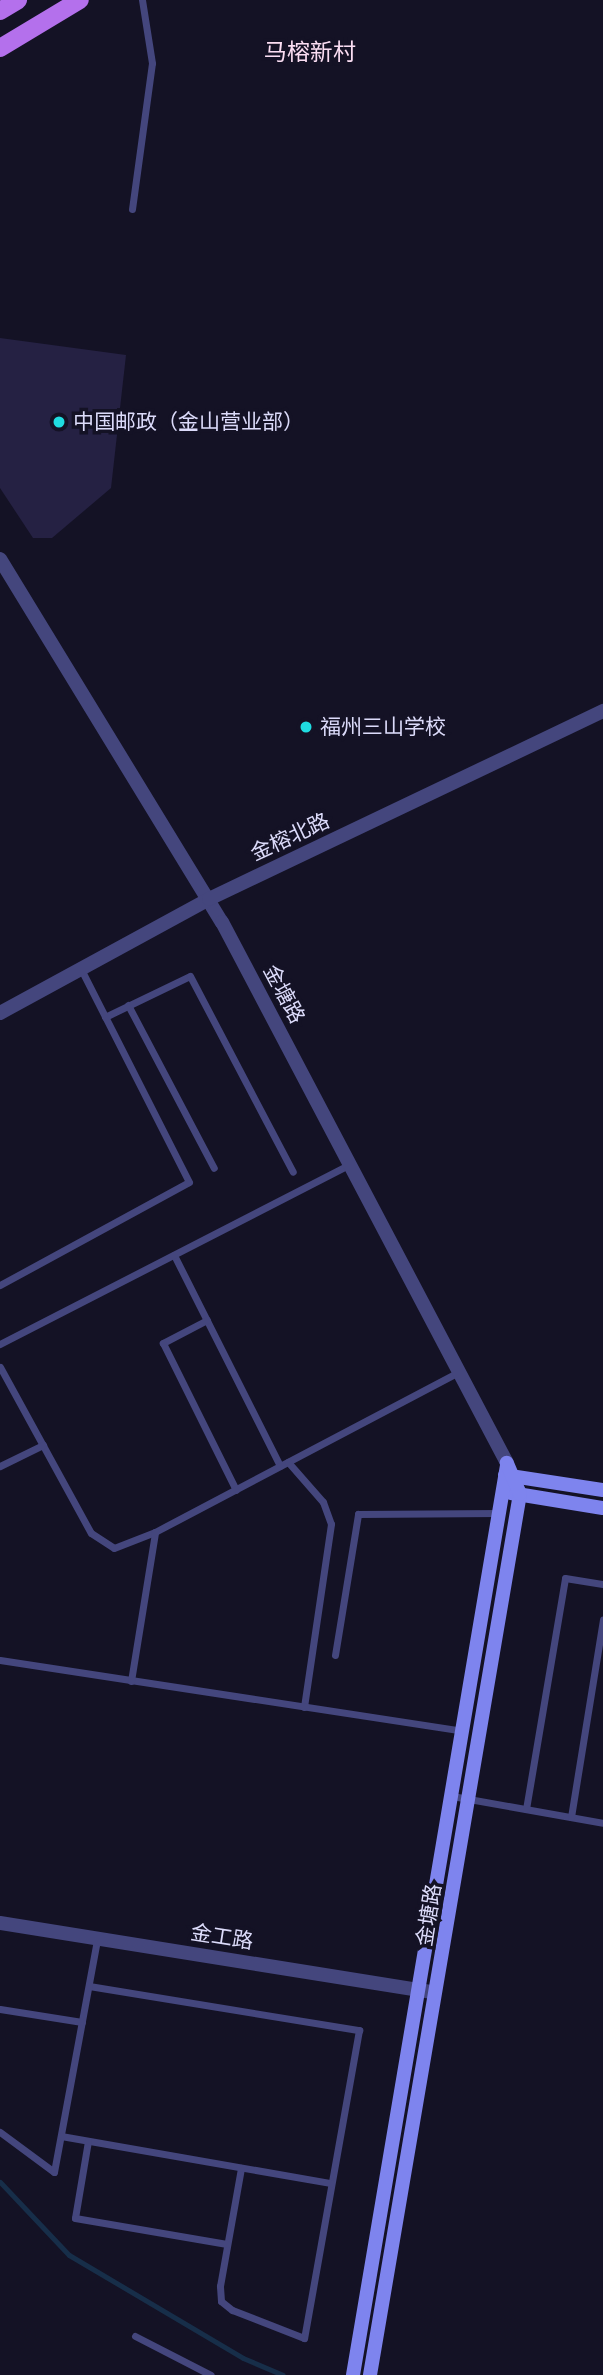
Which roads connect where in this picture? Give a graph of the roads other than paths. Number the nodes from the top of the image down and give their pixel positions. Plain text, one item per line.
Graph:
1 (18, 0) edge
2 (80, 0) edge
3 (142, 0) edge
4 (0, 11) edge
5 (0, 48) edge
6 (132, 209) dead end
7 (0, 559) edge
8 (603, 710) edge
9 (209, 899) junction
10 (81, 968) junction
11 (128, 1005) junction
12 (0, 1013) edge
13 (105, 1017) junction
14 (349, 1165) junction
15 (214, 1168) dead end
16 (293, 1172) dead end
17 (174, 1255) junction
18 (0, 1285) edge
19 (207, 1320) junction
20 (0, 1344) edge
21 (0, 1367) edge
22 (459, 1372) junction
23 (43, 1445) junction
24 (288, 1462) junction
25 (0, 1466) edge
26 (280, 1466) junction
27 (508, 1471) junction
28 (236, 1490) junction
29 (603, 1490) edge
30 (503, 1492) junction
31 (520, 1494) junction
32 (603, 1508) edge
33 (499, 1513) junction
34 (155, 1532) junction
35 (603, 1584) edge
36 (603, 1620) edge
37 (335, 1655) dead end
38 (0, 1660) edge
39 (131, 1681) junction
40 (304, 1707) junction
41 (463, 1731) junction
42 (452, 1796) junction
43 (470, 1799) junction
44 (526, 1809) junction
45 (571, 1817) junction
46 (603, 1823) edge
47 (0, 1923) edge
48 (97, 1938) junction
49 (89, 1986) junction
50 (418, 1990) junction
51 (437, 1993) junction
52 (0, 2009) edge
53 (82, 2022) junction
54 (0, 2132) edge
55 (61, 2136) junction
56 (88, 2141) junction
57 (241, 2168) junction
58 (331, 2183) junction
59 (227, 2244) junction
60 (135, 2336) dead end
61 (211, 2375) edge
62 (353, 2375) edge
63 (370, 2375) edge

1 - 4 main road
2 - 5 main road
3 - 6 lane
7 - 9 street, 金塘路
8 - 9 street, 金榕北路
9 - 10 street, 金榕北路
9 - 14 street, 金塘路
10 - 12 street, 金榕北路
10 - 13 lane
11 - 13 lane
11 - 15 lane
11 - 16 lane
13 - 18 lane
14 - 17 lane
14 - 22 street, 金塘路
17 - 19 lane
17 - 20 lane
19 - 26 lane
19 - 28 lane
21 - 23 lane
22 - 24 lane
22 - 27 street, 金塘路
23 - 25 lane
23 - 34 lane
24 - 26 lane
24 - 40 lane
26 - 28 lane
27 - 29 main road
27 - 30 main road, 金塘路
27 - 31 main road, 金塘路
28 - 34 lane
30 - 31 main road
30 - 33 main road, 金塘路
31 - 32 main road
31 - 43 main road, 金塘路
33 - 37 lane
33 - 41 main road, 金塘路
34 - 39 lane
35 - 44 lane
36 - 45 lane
38 - 39 lane
39 - 40 lane
40 - 41 lane
41 - 42 main road, 金塘路
42 - 43 lane
42 - 50 main road, 金塘路
43 - 44 lane
43 - 51 main road, 金塘路
44 - 45 lane
45 - 46 lane
47 - 48 street, 金工路
48 - 49 lane
48 - 50 street, 金工路
49 - 53 lane
49 - 58 lane
50 - 51 street, 金工路
50 - 62 main road, 金塘路
51 - 63 main road, 金塘路
52 - 53 lane
53 - 55 lane
54 - 55 lane
55 - 56 lane
56 - 57 lane
56 - 59 lane
57 - 58 lane
57 - 59 lane
58 - 59 lane
60 - 61 lane

